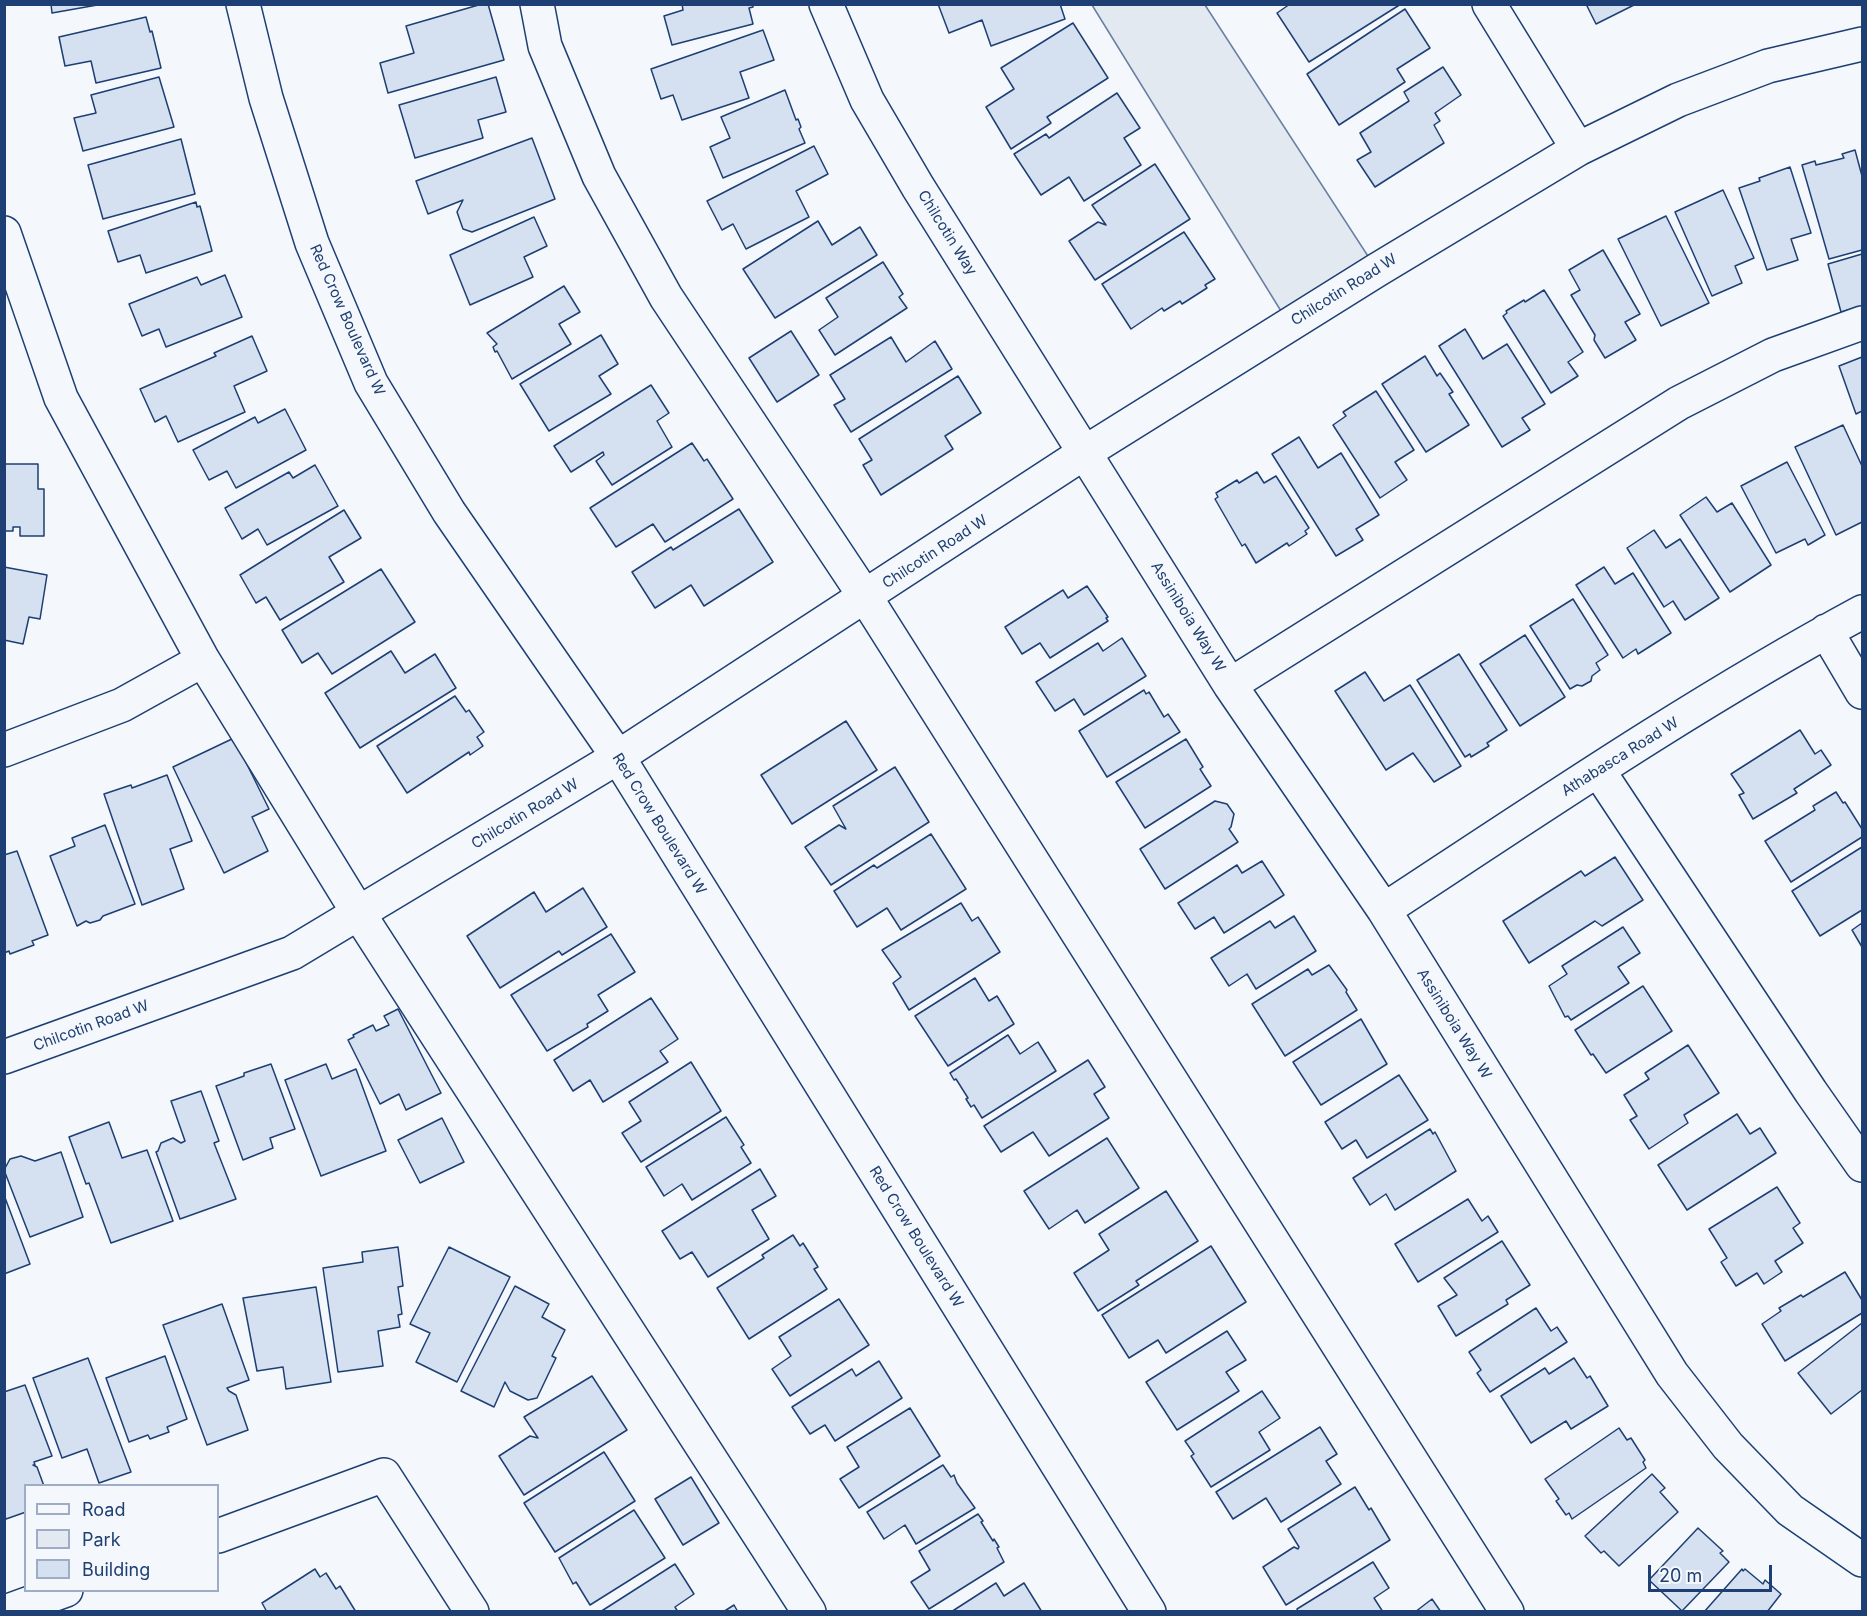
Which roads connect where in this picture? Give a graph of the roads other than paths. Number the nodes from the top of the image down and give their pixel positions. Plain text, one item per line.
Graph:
1 (243, 4) edge
2 (537, 4) edge
3 (826, 4) edge
4 (1489, 4) edge
5 (1863, 44) edge
6 (1578, 149) junction
7 (4, 233) edge
8 (1863, 323) edge
9 (1084, 453) junction
10 (866, 598) junction
11 (1863, 612) edge
12 (1826, 632) junction
13 (203, 660) junction
14 (1230, 685) junction
15 (1863, 692) edge
16 (4, 750) edge
17 (618, 757) junction
18 (1598, 770) junction
19 (1384, 910) junction
20 (359, 914) junction
21 (4, 1057) edge
22 (1863, 1165) edge
23 (219, 1536) edge
24 (1863, 1560) edge
25 (60, 1592) edge
26 (5, 1611) edge
27 (472, 1611) edge
28 (809, 1611) edge
29 (1149, 1611) edge
30 (1507, 1611) edge

1 - 17 street, Red Crow Boulevard W
2 - 10 street
3 - 9 street, Chilcotin Way
4 - 6 street
5 - 6 street, Chilcotin Road W
6 - 9 street, Chilcotin Road W
7 - 13 street
8 - 14 street
9 - 10 street, Chilcotin Road W
9 - 14 street, Assiniboia Way W
10 - 17 street, Chilcotin Road W
10 - 30 street
11 - 12 street, Athabasca Road W
12 - 15 street
12 - 18 street, Athabasca Road W
13 - 16 street
13 - 20 street
14 - 19 street, Assiniboia Way W
17 - 20 street, Chilcotin Road W
17 - 29 street, Red Crow Boulevard W
18 - 19 street, Athabasca Road W
18 - 22 street
19 - 24 street, Assiniboia Way W
20 - 21 street, Chilcotin Road W
20 - 28 street
23 - 27 street
25 - 26 street

